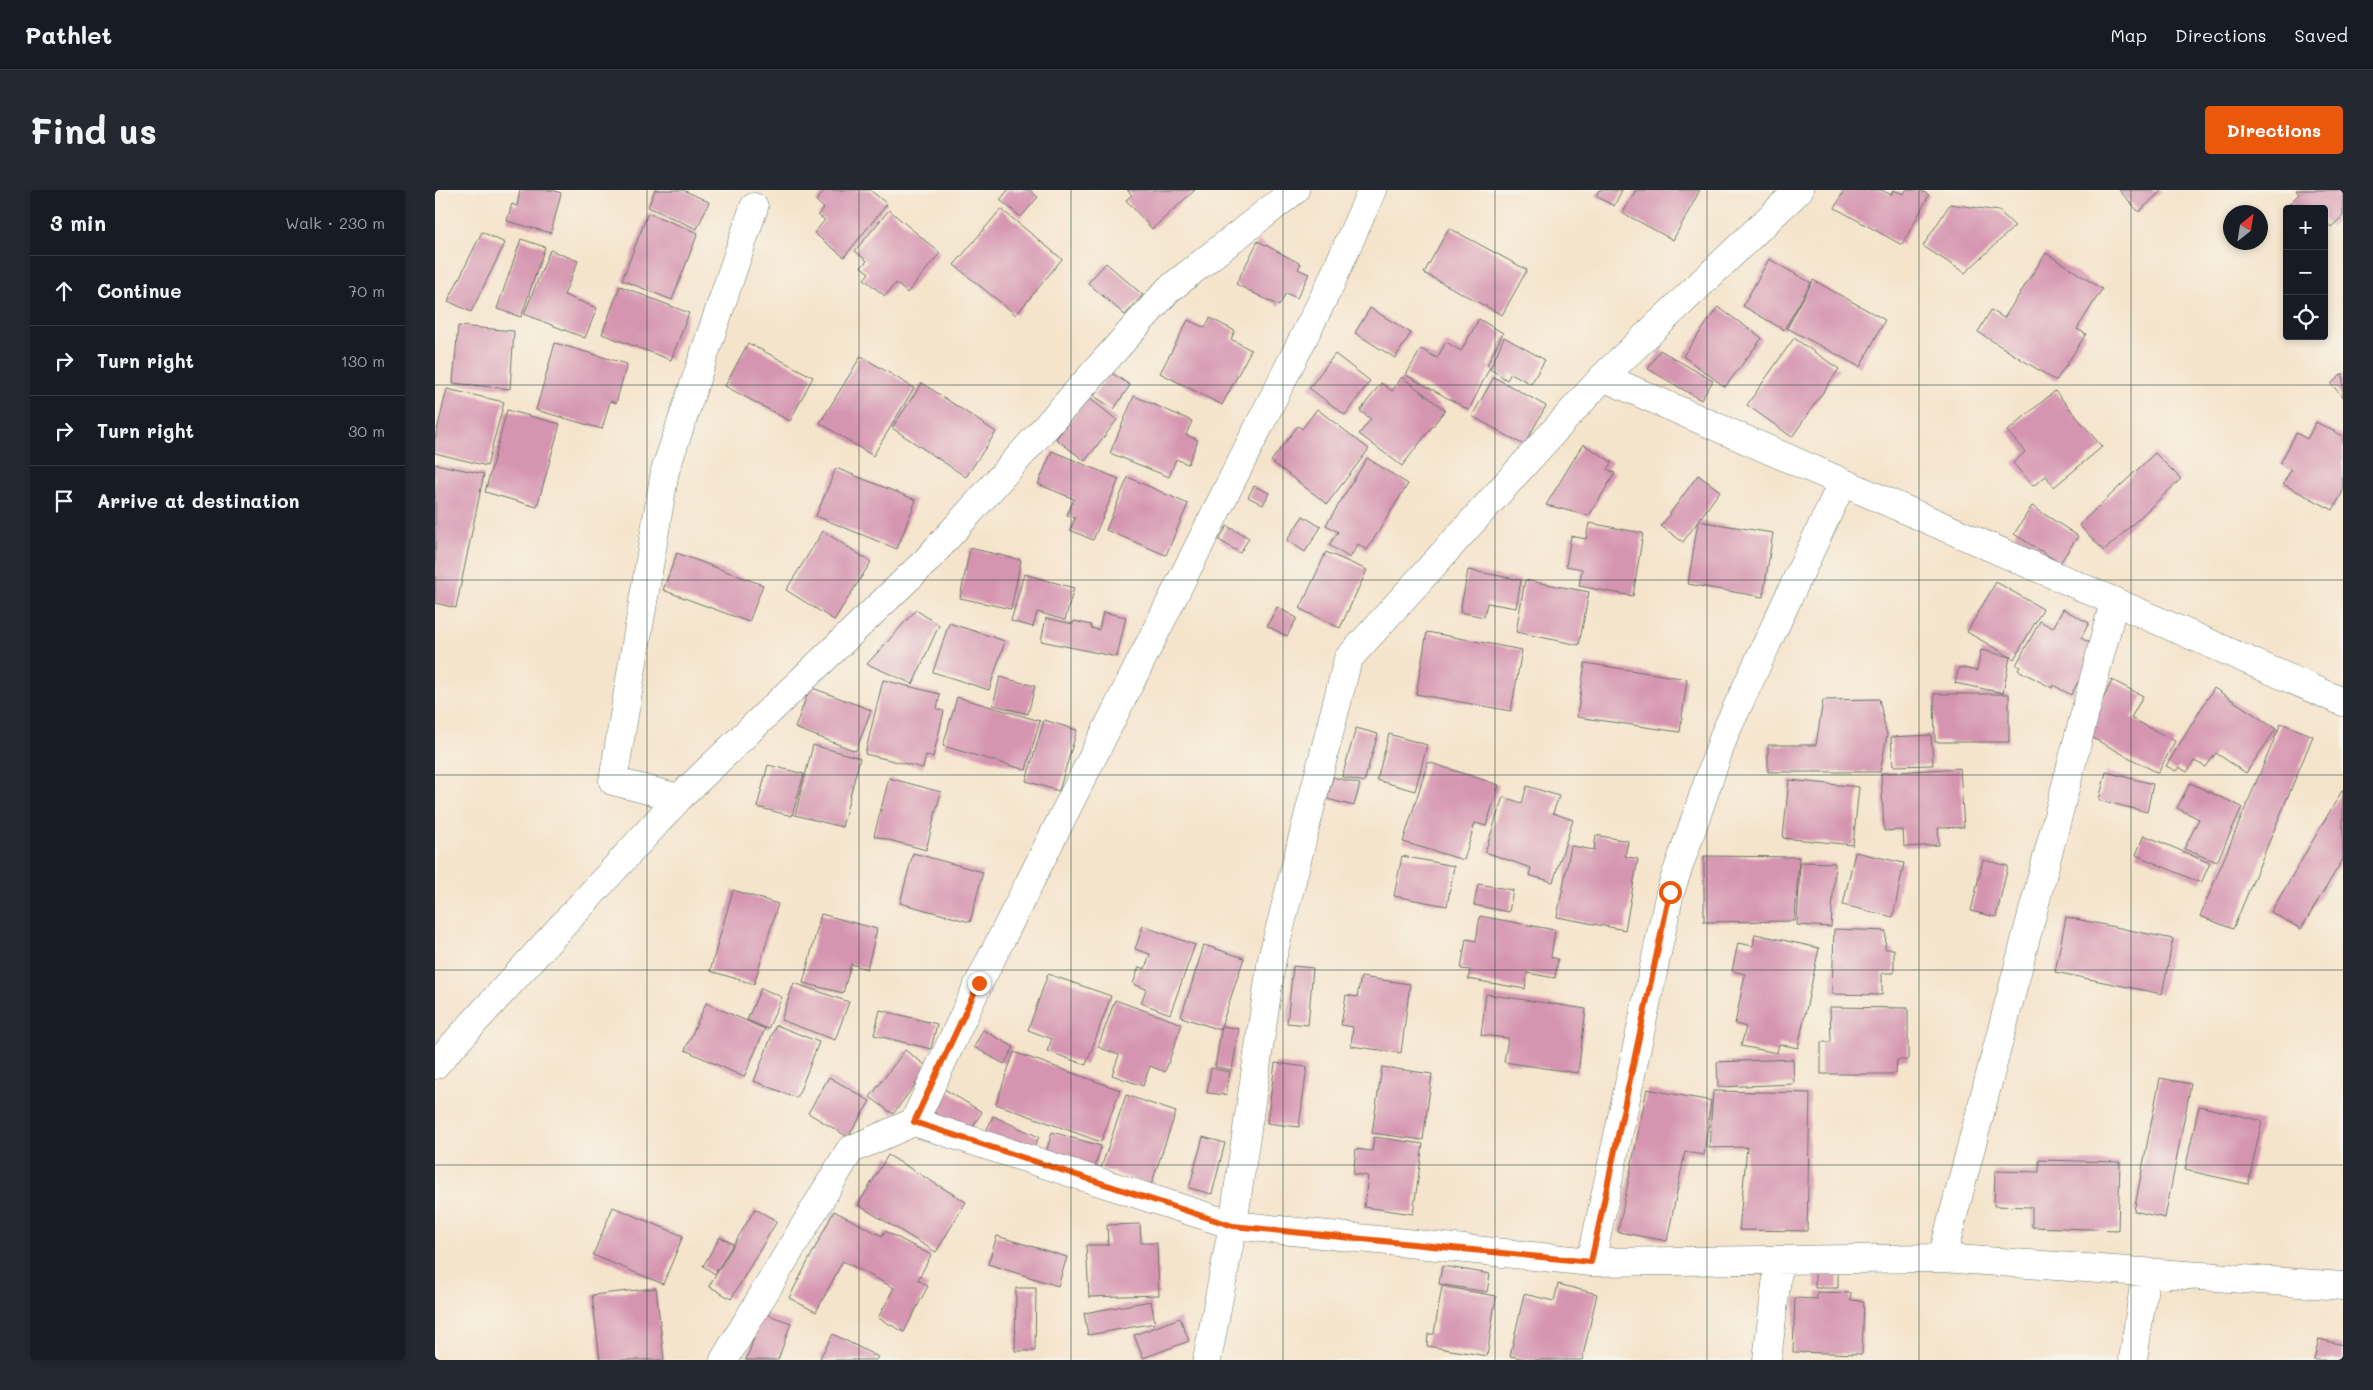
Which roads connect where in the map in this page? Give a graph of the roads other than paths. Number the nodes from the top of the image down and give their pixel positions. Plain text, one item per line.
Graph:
1 (1295, 190) edge
2 (1372, 190) edge
3 (1799, 190) edge
4 (754, 207) dead end
5 (1603, 377) junction
6 (1842, 483) junction
7 (2115, 602) junction
8 (2343, 702) edge
9 (679, 798) junction
10 (435, 1065) edge
11 (914, 1122) junction
12 (1233, 1226) junction
13 (1941, 1258) junction
14 (1779, 1260) junction
15 (1591, 1262) junction
16 (2146, 1272) junction
17 (2343, 1286) edge
18 (723, 1360) edge
19 (1207, 1360) edge
20 (1767, 1360) edge
21 (2133, 1360) edge

1 - 9 street
2 - 11 street
3 - 5 street
4 - 9 street
5 - 6 street
5 - 12 street
6 - 7 street
6 - 15 street
7 - 8 street
7 - 13 street
9 - 10 street
11 - 12 street
11 - 18 street
12 - 15 street
12 - 19 street
13 - 14 street
13 - 16 street
14 - 15 street
14 - 20 street
16 - 17 street
16 - 21 street

